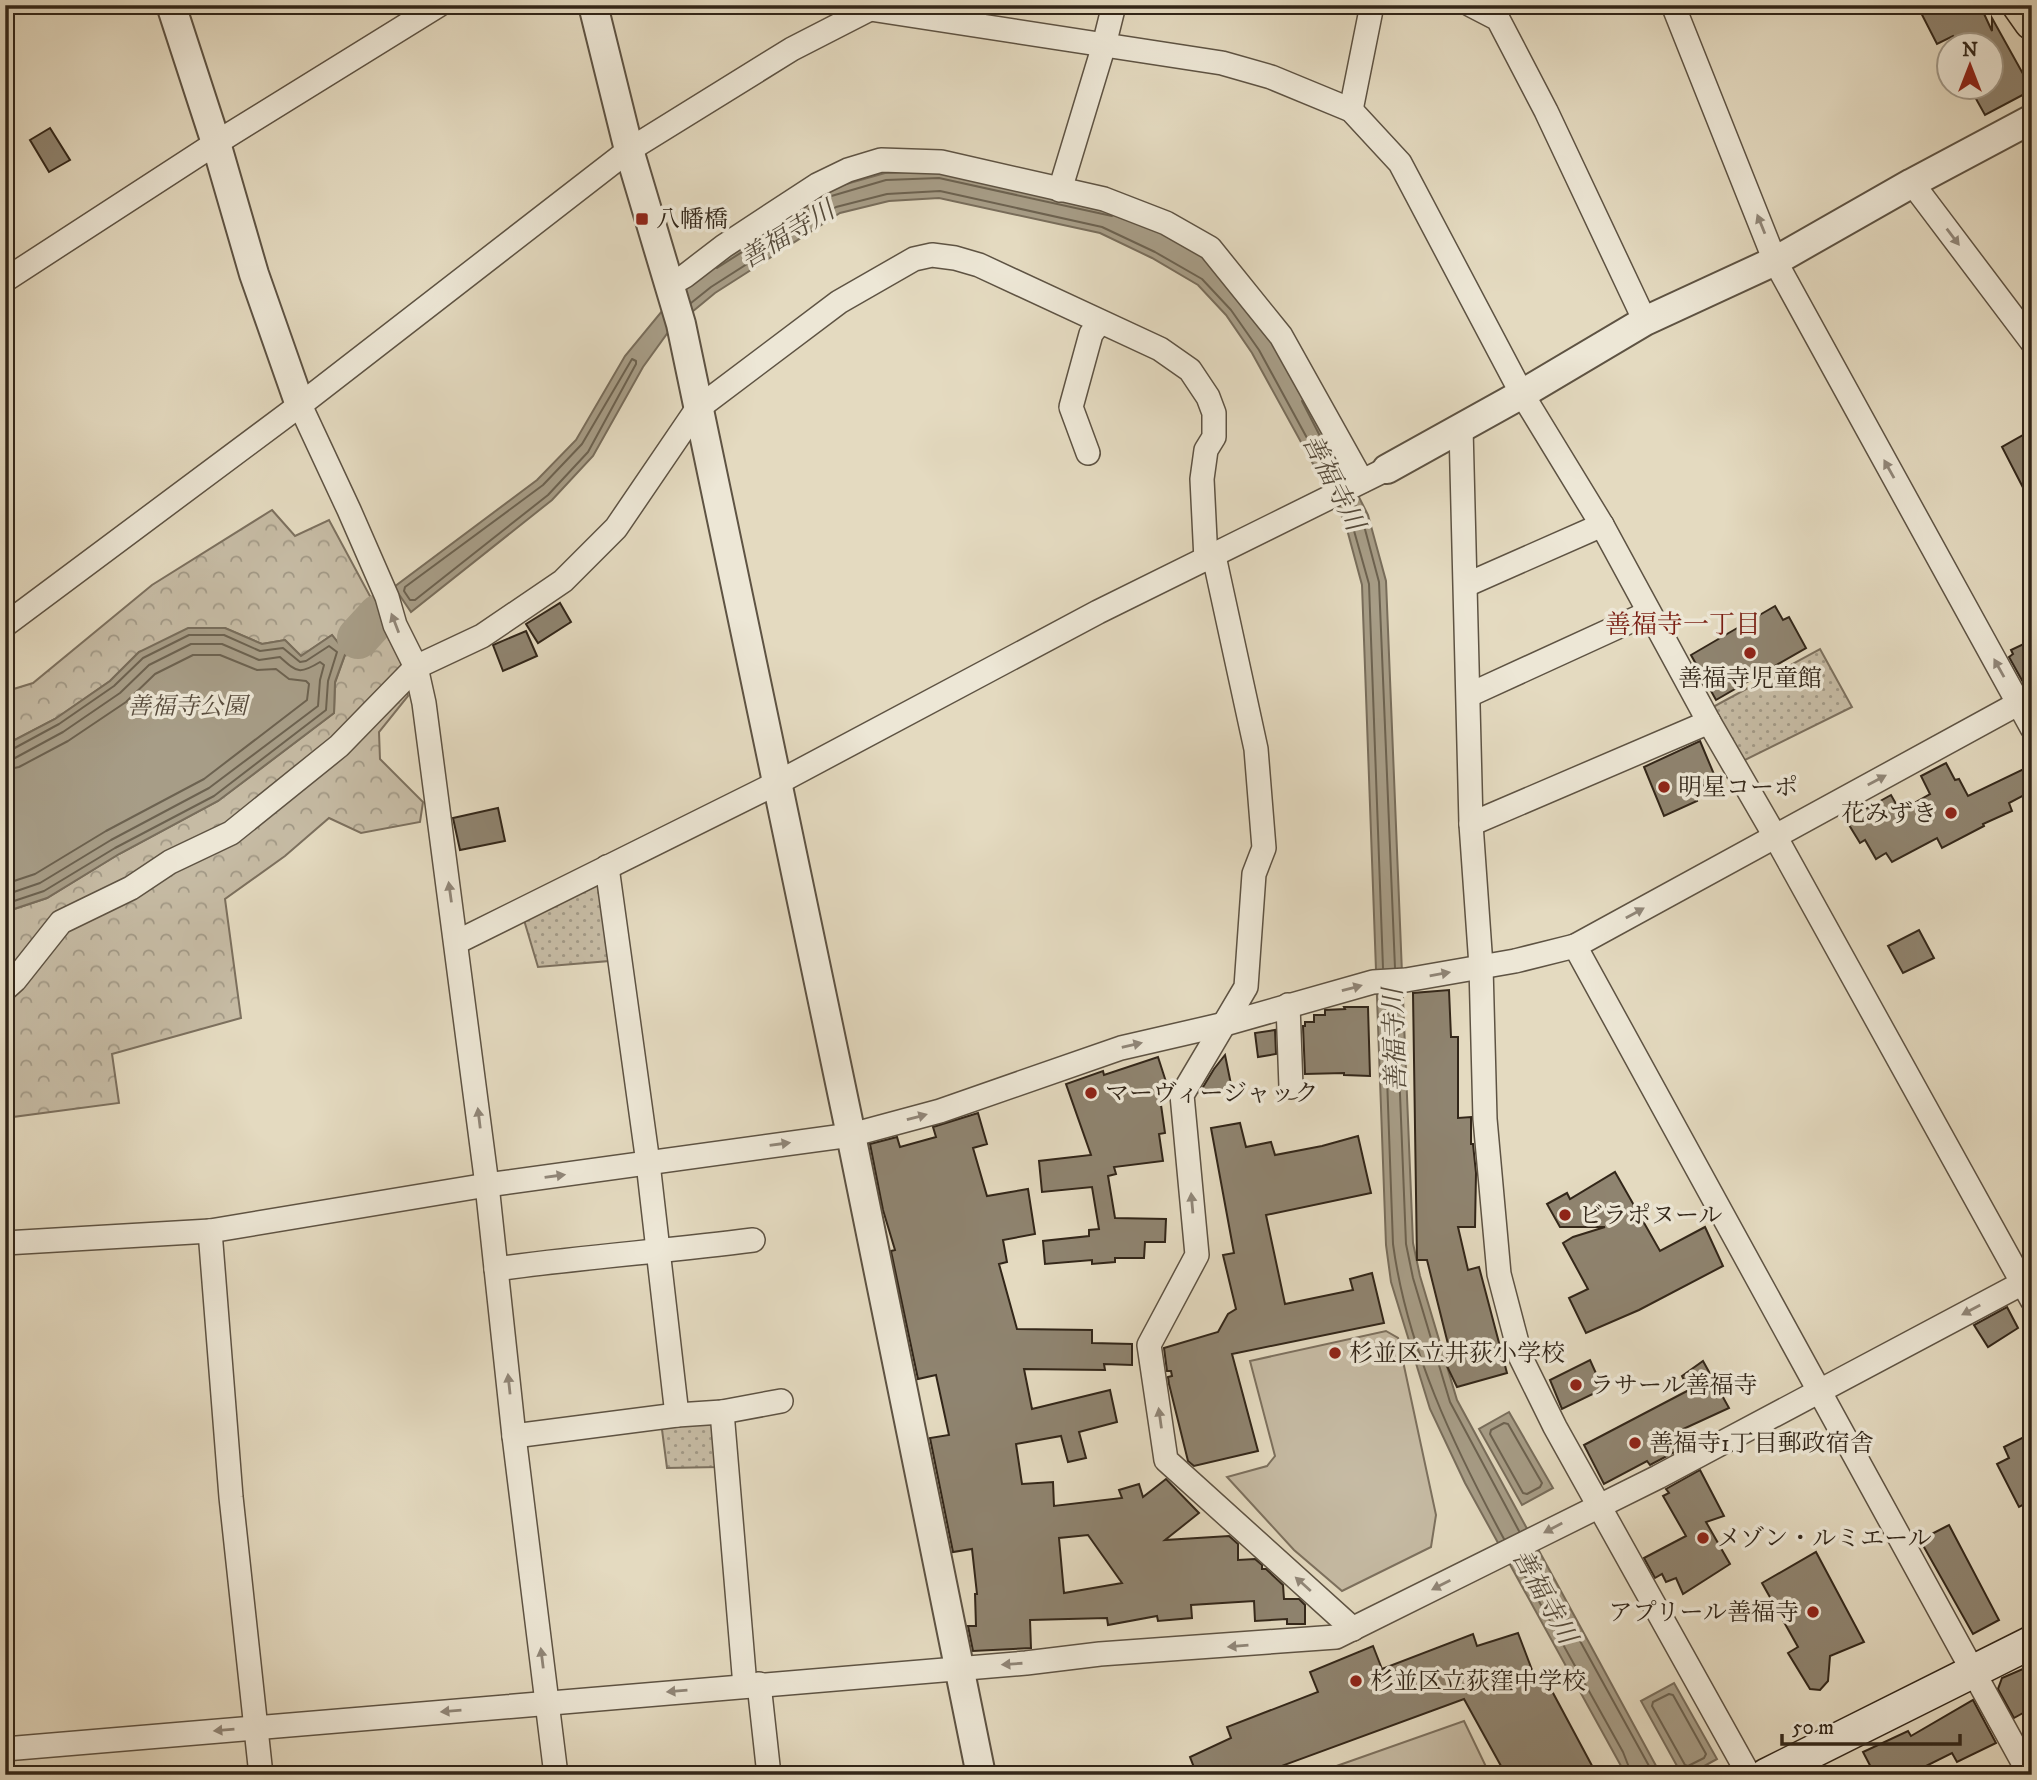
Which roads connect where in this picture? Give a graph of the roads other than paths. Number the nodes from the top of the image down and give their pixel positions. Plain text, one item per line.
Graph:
1 (171, 5) edge
2 (439, 5) edge
3 (593, 5) edge
4 (1114, 5) edge
5 (1372, 5) edge
6 (1471, 5) edge
7 (1674, 5) edge
8 (2020, 5) edge
9 (870, 7) edge
10 (2032, 22) edge
11 (1104, 45) junction
12 (1351, 110) junction
13 (2032, 119) edge
14 (216, 143) junction
15 (629, 150) junction
16 (1912, 183) junction
17 (1060, 190) junction
18 (1775, 261) junction
19 (5, 280) edge
20 (673, 298) junction
21 (1645, 321) junction
22 (1100, 322) junction
23 (2032, 342) edge
24 (1522, 394) junction
25 (300, 405) junction
26 (697, 409) junction
27 (1461, 429) junction
28 (1088, 453) dead end
29 (1387, 469) joint
30 (1360, 482) junction
31 (1602, 525) junction
32 (1210, 558) junction
33 (1466, 585) junction
34 (1648, 613) junction
35 (5, 625) edge
36 (416, 667) junction
37 (1469, 695) junction
38 (2025, 700) edge
39 (1709, 722) junction
40 (2032, 728) edge
41 (777, 783) junction
42 (1471, 824) junction
43 (1774, 836) junction
44 (607, 867) junction
45 (457, 942) junction
46 (1575, 946) junction
47 (1481, 966) junction
48 (5, 989) edge
49 (1288, 1005) junction
50 (1225, 1024) junction
51 (1291, 1087) dead end
52 (851, 1135) junction
53 (648, 1163) junction
54 (487, 1185) junction
55 (210, 1231) junction
56 (753, 1240) dead end
57 (5, 1243) edge
58 (658, 1252) junction
59 (496, 1269) junction
60 (2029, 1287) edge
61 (1820, 1389) junction
62 (781, 1401) dead end
63 (722, 1412) junction
64 (677, 1415) junction
65 (514, 1436) junction
66 (1597, 1505) junction
67 (1353, 1629) junction
68 (2032, 1642) edge
69 (959, 1668) junction
70 (1972, 1671) junction
71 (752, 1685) junction
72 (547, 1703) junction
73 (256, 1727) junction
74 (5, 1749) edge
75 (261, 1775) edge
76 (556, 1775) edge
77 (769, 1775) edge
78 (981, 1775) edge
79 (1748, 1775) edge
80 (1766, 1775) edge
81 (2030, 1775) edge

1 - 14 street
2 - 14 street
3 - 15 street
4 - 11 street
5 - 12 street
6 - 21 street
18 -> 7 street
8 - 10 main road
9 - 11 street
9 - 15 street
11 - 12 street
11 - 17 street
12 - 24 street
13 - 16 street
14 - 19 street
14 - 25 street
15 - 20 street
15 - 25 street
16 - 18 street
16 -> 23 street
17 - 20 street
17 - 30 street
18 - 21 street
38 -> 18 street
20 - 26 street
21 - 24 street
22 - 26 street
22 - 28 street
22 - 32 street
24 - 27 street
24 - 31 street
25 - 35 street
36 -> 25 street
26 - 36 street
26 - 41 street
27 - 29 street
27 - 33 street
29 - 30 street
30 - 32 street
31 - 33 street
31 - 34 street
32 - 41 street
32 - 50 street
33 - 37 street
34 - 37 street
34 - 39 street
45 -> 36 street
36 - 48 street
37 - 42 street
38 - 40 street
43 -> 38 street
39 - 42 street
39 - 43 street
41 - 44 street
41 - 52 street
42 - 47 street
46 -> 43 street
43 - 60 street
44 - 45 street
44 - 53 street
54 -> 45 street
46 - 47 street
46 - 61 street
49 -> 47 street
47 - 66 street
49 - 50 street
49 - 51 street
52 -> 50 street
67 -> 50 street
53 -> 52 street
52 - 69 street
54 -> 53 street
53 - 58 street
54 - 55 street
54 - 59 street
55 - 57 street
55 - 73 street
56 - 58 street
58 - 59 street
58 - 64 street
65 -> 59 street
60 -> 61 street
61 - 66 street
61 - 70 street
62 - 63 street
63 - 64 street
63 - 71 street
64 - 65 street
72 -> 65 street
66 -> 67 street
66 - 79 street
67 -> 69 street
68 - 70 main road
69 - 71 street
69 - 78 street
70 - 80 main road
70 - 81 street
71 -> 72 street
71 - 77 street
72 -> 73 street
72 - 76 street
73 -> 74 street
73 - 75 street

